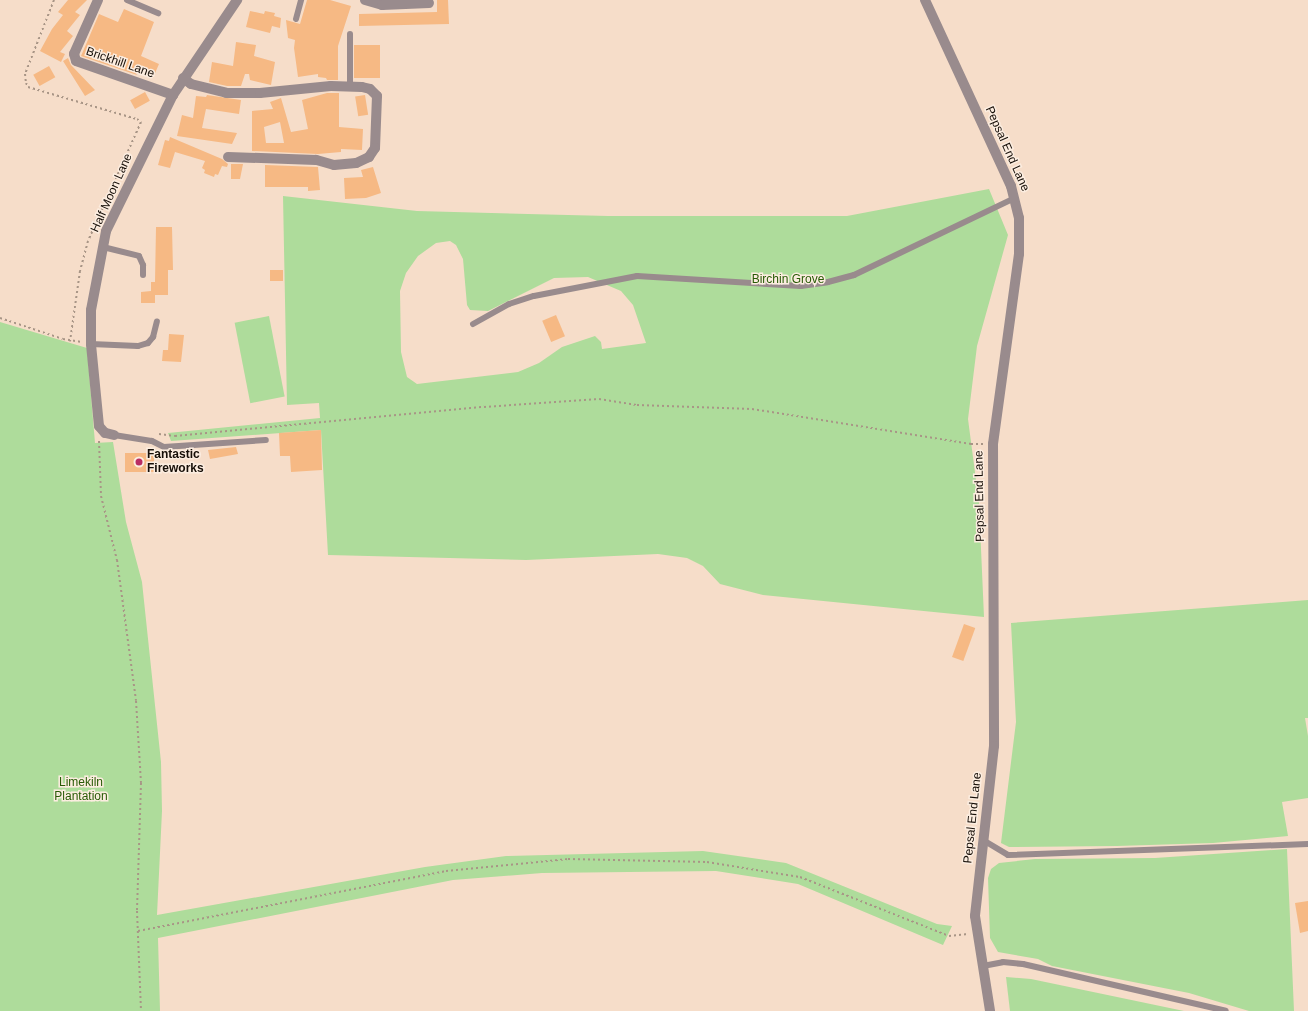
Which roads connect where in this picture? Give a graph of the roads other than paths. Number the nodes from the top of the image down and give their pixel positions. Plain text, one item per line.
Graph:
1 (98, 0) edge
2 (127, 0) edge
3 (237, 0) edge
4 (301, 0) edge
5 (365, 0) edge
6 (925, 0) edge
7 (429, 3) dead end
8 (158, 13) dead end
9 (296, 19) dead end
10 (350, 34) dead end
11 (183, 78) junction
12 (350, 86) junction
13 (173, 95) junction
14 (228, 156) dead end
15 (1016, 198) junction
16 (103, 247) junction
17 (143, 275) dead end
18 (157, 321) dead end
19 (473, 324) dead end
20 (91, 344) junction
21 (114, 435) joint
22 (266, 440) dead end
23 (983, 840) junction
24 (1308, 844) edge
25 (983, 966) junction
26 (990, 1011) edge
27 (1226, 1011) edge

1 - 13 street, Brickhill Lane
2 - 8 lane
3 - 11 street, Half Moon Lane
4 - 9 lane
5 - 7 street
6 - 15 street, Pepsal End Lane
10 - 12 lane
11 - 12 street
11 - 13 street, Half Moon Lane
12 - 14 street
13 - 16 street, Half Moon Lane
15 - 19 lane
15 - 23 street, Pepsal End Lane
16 - 17 lane
16 - 20 street, Half Moon Lane
18 - 20 lane
20 - 21 street, Half Moon Lane
21 - 22 lane
23 - 24 lane
23 - 25 street, Pepsal End Lane
25 - 26 street, Pepsal End Lane
25 - 27 lane

